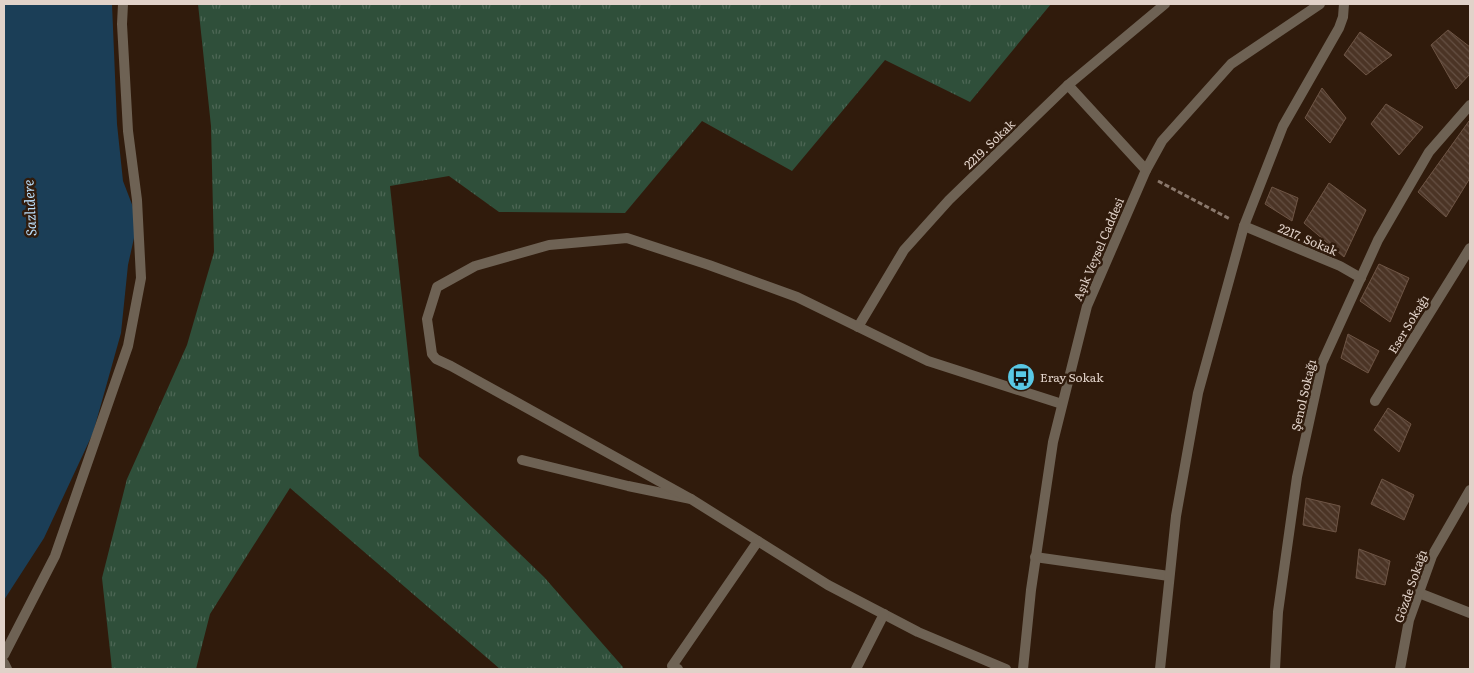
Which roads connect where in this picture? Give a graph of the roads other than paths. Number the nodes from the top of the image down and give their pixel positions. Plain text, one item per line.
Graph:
1 (122, 4) edge
2 (1165, 4) edge
3 (1320, 4) edge
4 (1344, 4) edge
5 (1068, 85) junction
6 (1470, 104) edge
7 (1146, 170) junction
8 (1244, 226) junction
9 (1470, 248) edge
10 (1361, 278) junction
11 (858, 326) junction
12 (1376, 401) dead end
13 (1062, 404) junction
14 (522, 460) dead end
15 (1470, 490) edge
16 (691, 499) junction
17 (758, 541) junction
18 (1036, 557) junction
19 (1170, 576) junction
20 (1419, 593) junction
21 (1470, 613) edge
22 (884, 614) junction
23 (4, 655) edge
24 (4, 663) edge
25 (7, 669) edge
26 (678, 669) edge
27 (856, 669) edge
28 (1006, 669) edge
29 (1022, 669) edge
30 (1160, 669) edge
31 (1276, 669) edge
32 (1400, 669) edge

1 - 23 street
2 - 5 street, 2219. Sokak
3 - 7 street, Aşık Veysel Caddesi
4 - 8 street
5 - 7 street
5 - 11 street, 2219. Sokak
6 - 10 street, Şenol Sokağı
7 - 13 street, Aşık Veysel Caddesi
8 - 10 street, 2217. Sokak
8 - 19 street
9 - 12 street, Eser Sokağı
10 - 31 street, Şenol Sokağı
11 - 13 street
11 - 16 street
13 - 18 street, Aşık Veysel Caddesi
14 - 16 street
15 - 20 street, Gözde Sokağı
16 - 17 street
17 - 22 street
17 - 26 street
18 - 19 street
18 - 29 street, Aşık Veysel Caddesi
19 - 30 street
20 - 21 street
20 - 32 street, Gözde Sokağı
22 - 27 street
22 - 28 street
24 - 25 street

